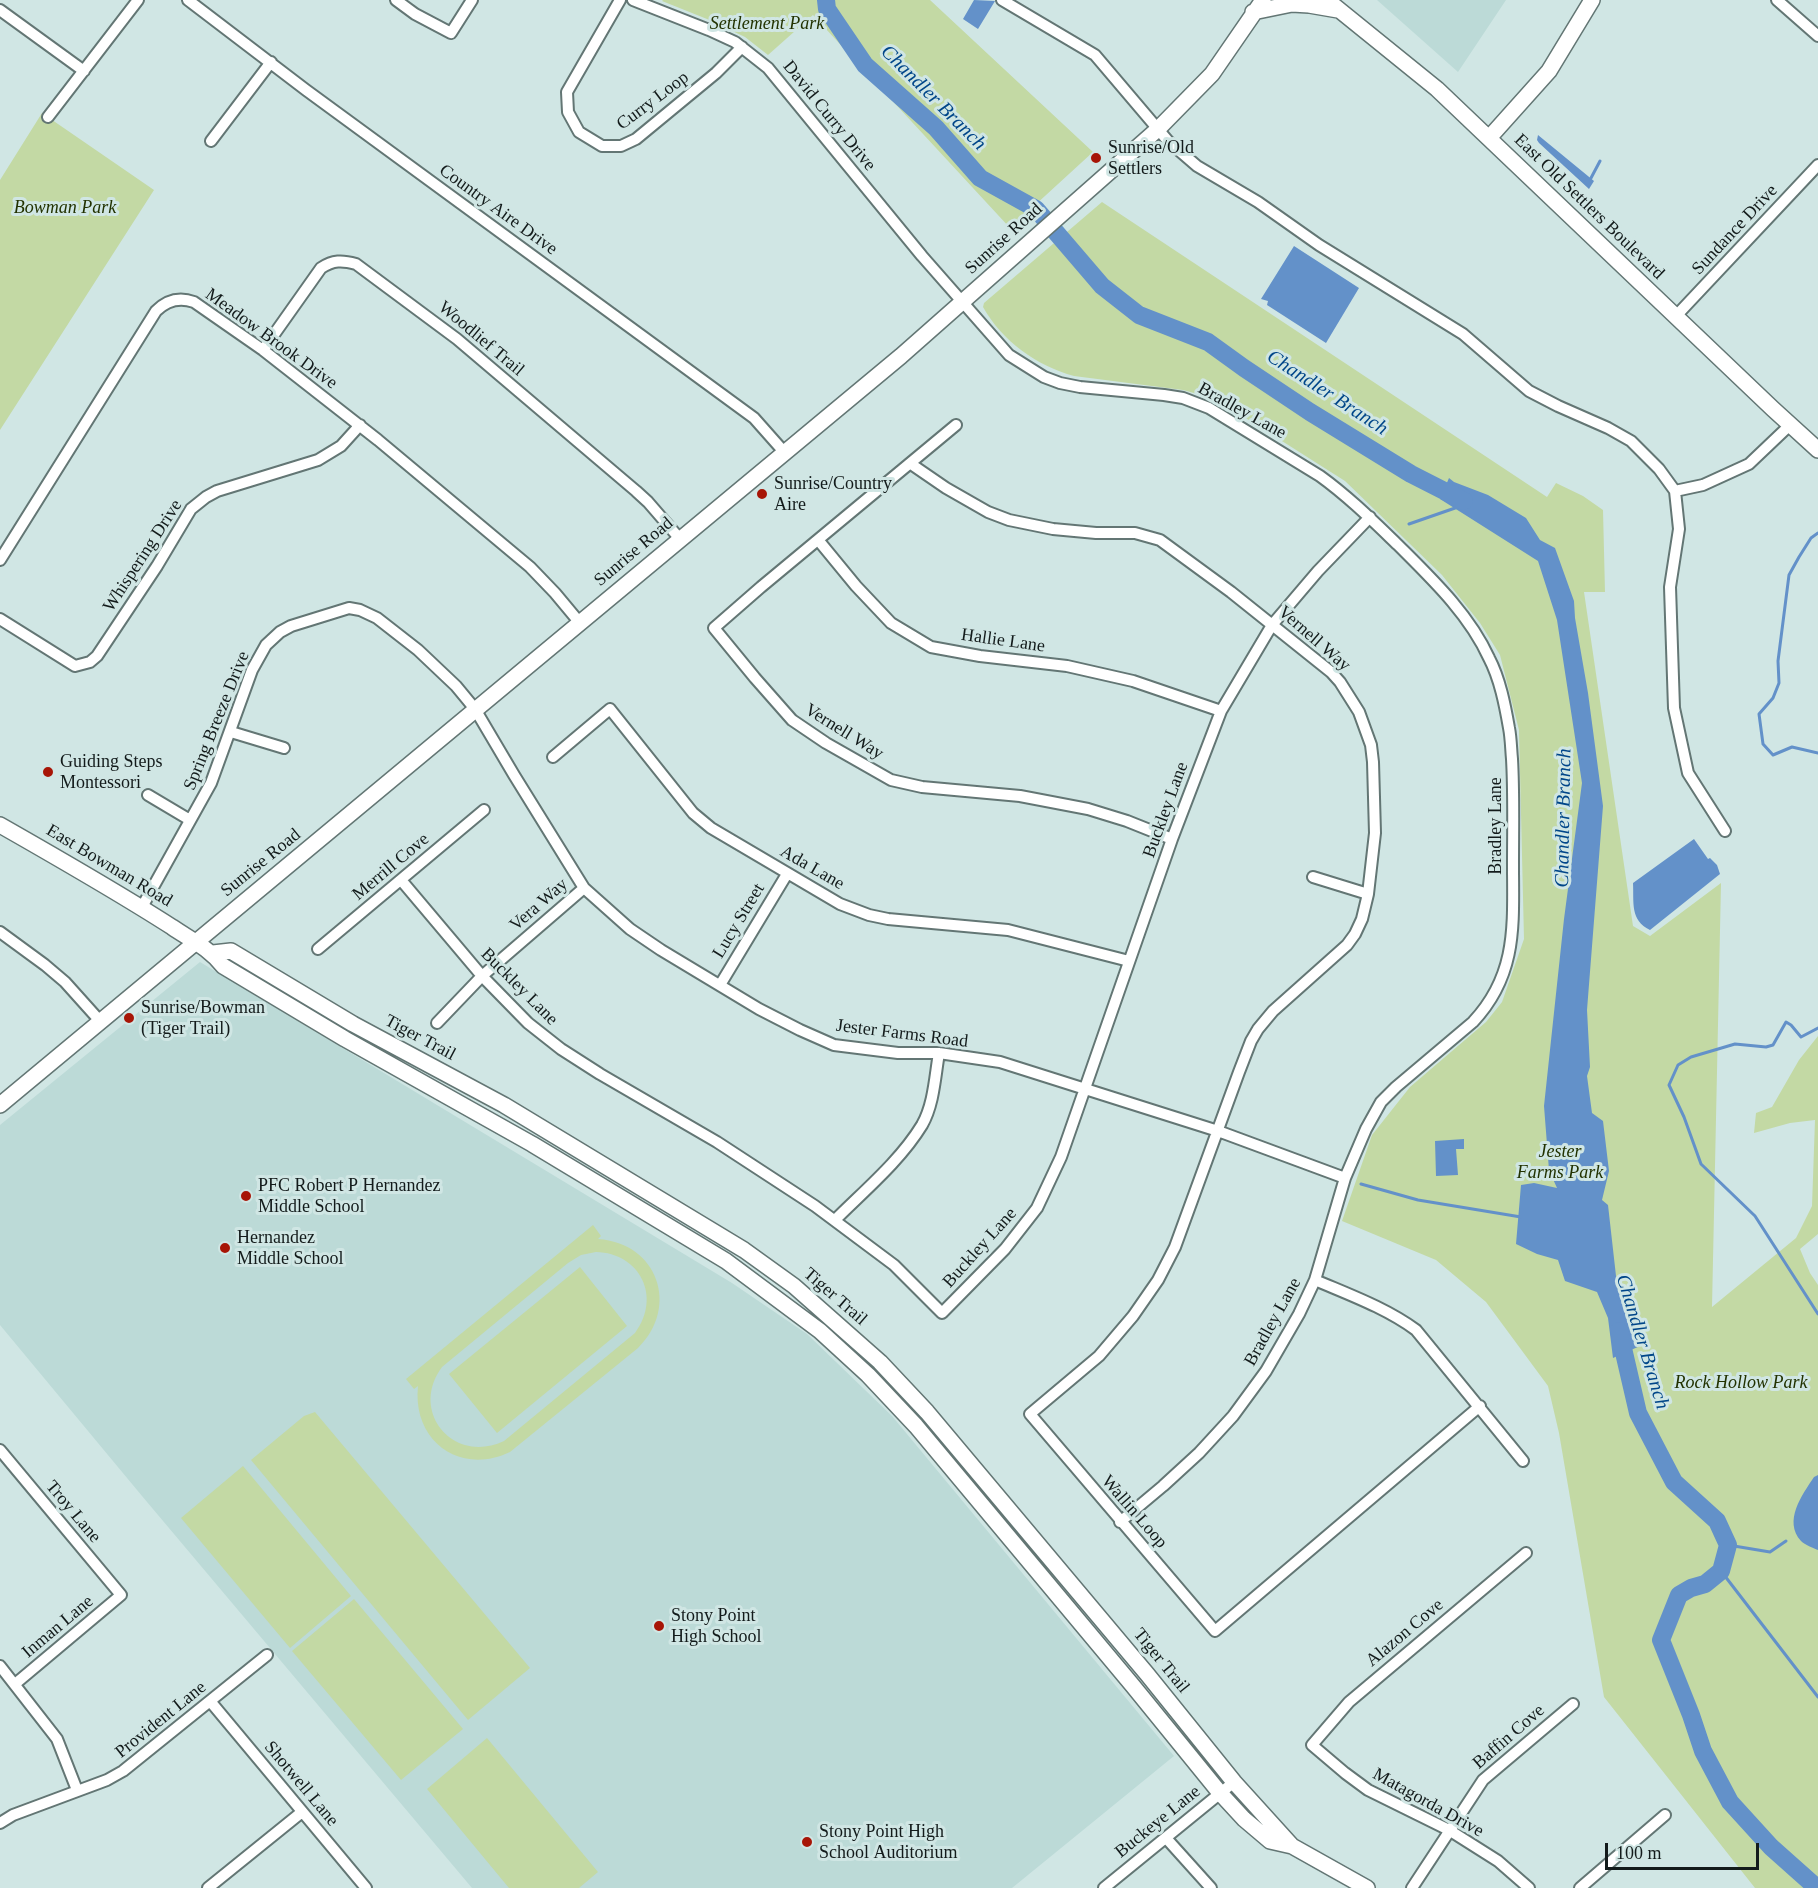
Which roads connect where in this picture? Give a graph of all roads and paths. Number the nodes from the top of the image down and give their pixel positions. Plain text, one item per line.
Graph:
1 (138, 0) edge
2 (188, 0) edge
3 (396, 0) edge
4 (472, 0) edge
5 (620, 0) edge
6 (633, 0) edge
7 (1002, 0) edge
8 (1263, 0) edge
9 (1327, 0) edge
10 (1592, 0) edge
11 (1778, 0) edge
12 (1338, 5) edge
13 (1253, 7) edge
14 (0, 10) edge
15 (1818, 36) edge
16 (742, 47) junction
17 (271, 62) junction
18 (84, 71) junction
19 (48, 117) dead end
20 (1158, 129) junction
21 (1489, 138) junction
22 (211, 141) dead end
23 (1818, 165) edge
24 (962, 303) junction
25 (1676, 316) junction
26 (263, 350) junction
27 (360, 425) junction
28 (956, 425) dead end
29 (1790, 425) junction
30 (1818, 450) edge
31 (785, 453) junction
32 (911, 464) junction
33 (1675, 491) junction
34 (1370, 517) junction
35 (680, 539) junction
36 (819, 540) junction
37 (0, 560) edge
38 (0, 619) edge
39 (580, 623) junction
40 (1272, 625) junction
41 (475, 709) junction
42 (1221, 711) junction
43 (231, 732) junction
44 (284, 748) dead end
45 (553, 757) dead end
46 (148, 795) dead end
47 (484, 810) dead end
48 (190, 820) junction
49 (0, 825) edge
50 (1725, 831) dead end
51 (1172, 839) junction
52 (787, 874) junction
53 (1313, 876) dead end
54 (401, 880) junction
55 (584, 888) junction
56 (1368, 894) junction
57 (142, 907) junction
58 (0, 932) edge
59 (197, 942) junction
60 (318, 949) dead end
61 (213, 953) junction
62 (1129, 962) junction
63 (482, 976) junction
64 (720, 984) junction
65 (100, 1021) junction
66 (437, 1023) dead end
67 (939, 1053) junction
68 (1085, 1088) junction
69 (0, 1105) edge
70 (1218, 1131) junction
71 (1345, 1178) junction
72 (835, 1220) junction
73 (1315, 1280) junction
74 (1480, 1406) junction
75 (0, 1450) edge
76 (1523, 1461) dead end
77 (1120, 1522) junction
78 (1526, 1553) dead end
79 (122, 1595) joint
80 (267, 1655) dead end
81 (0, 1666) edge
82 (15, 1684) junction
83 (210, 1701) junction
84 (1573, 1704) dead end
85 (1312, 1745) joint
86 (1234, 1782) junction
87 (77, 1790) junction
88 (1220, 1793) junction
89 (302, 1812) junction
90 (1665, 1815) dead end
91 (0, 1823) edge
92 (1449, 1830) junction
93 (1166, 1838) junction
94 (1292, 1846) junction
95 (208, 1888) edge
96 (366, 1888) edge
97 (1104, 1888) edge
98 (1211, 1888) edge
99 (1367, 1888) edge
100 (1412, 1888) edge
101 (1529, 1888) edge
102 (1580, 1888) edge

1 - 18 street
2 - 17 street, Country Aire Drive
3 - 4 street
5 - 16 street, Curry Loop
6 - 16 street, David Curry Drive
7 - 20 street
8 - 13 street, Sunrise Road
9 - 12 street, East Old Settlers Boulevard
10 - 21 street
11 - 15 street
12 - 13 street
12 - 21 street, East Old Settlers Boulevard
13 - 20 street, Sunrise Road
14 - 18 street
16 - 24 street, David Curry Drive
17 - 22 street
17 - 31 street, Country Aire Drive
18 - 19 street
20 - 24 street, Sunrise Road
20 - 33 street
21 - 25 street, East Old Settlers Boulevard
23 - 25 street, Sundance Drive
24 - 31 street, Sunrise Road
24 - 34 street, Bradley Lane
25 - 29 street, East Old Settlers Boulevard
26 - 27 street, Meadow Brook Drive
26 - 35 street, Woodlief Trail
26 - 37 street, Meadow Brook Drive
27 - 38 street, Whispering Drive
27 - 39 street, Meadow Brook Drive
28 - 32 street, Vernell Way
29 - 30 street, East Old Settlers Boulevard
29 - 33 street
31 - 35 street, Sunrise Road
32 - 36 street, Vernell Way
32 - 40 street, Vernell Way
33 - 50 street
34 - 40 street, Buckley Lane
34 - 71 street, Bradley Lane
35 - 39 street, Sunrise Road
36 - 42 street, Hallie Lane
36 - 51 street, Vernell Way
39 - 41 street, Sunrise Road
40 - 42 street, Buckley Lane
40 - 56 street, Vernell Way
41 - 43 street, Spring Breeze Drive
41 - 55 street, Jester Farms Road
41 - 59 street, Sunrise Road
42 - 51 street, Buckley Lane
43 - 44 street
43 - 48 street, Spring Breeze Drive
45 - 52 street, Ada Lane
46 - 48 street
47 - 54 street, Merrill Cove
48 - 57 street, Spring Breeze Drive
49 - 57 street, East Bowman Road
51 - 62 street, Buckley Lane
52 - 62 street, Ada Lane
52 - 64 street, Lucy Street
53 - 56 street
54 - 60 street, Merrill Cove
54 - 63 street, Buckley Lane
55 - 63 street, Vera Way
55 - 64 street, Jester Farms Road
56 - 70 street, Vernell Way
57 - 59 street, East Bowman Road
58 - 65 street
59 - 61 street, Tiger Trail
59 - 65 street, Sunrise Road
61 - 86 street, Tiger Trail
61 - 88 street, Tiger Trail
62 - 68 street, Buckley Lane
63 - 66 street, Vera Way
63 - 72 street, Buckley Lane
64 - 67 street, Jester Farms Road
65 - 69 street, Sunrise Road
67 - 68 street, Jester Farms Road
67 - 72 street
68 - 70 street, Jester Farms Road
68 - 72 street, Buckley Lane
70 - 71 street, Jester Farms Road
70 - 77 street, Wallin Loop
71 - 73 street, Bradley Lane
73 - 74 street
73 - 77 street, Bradley Lane
74 - 76 street
74 - 77 street, Wallin Loop
75 - 79 street, Troy Lane
78 - 85 street, Alazon Cove
79 - 82 street, Inman Lane
80 - 83 street, Provident Lane
81 - 82 street
82 - 87 street
83 - 87 street, Provident Lane
83 - 89 street, Shotwell Lane
84 - 92 street, Baffin Cove
85 - 92 street, Matagorda Drive
86 - 88 street, Buckeye Lane
86 - 94 street, Tiger Trail
87 - 91 street, Provident Lane
88 - 93 street, Buckeye Lane
88 - 94 street, Tiger Trail
89 - 95 street
89 - 96 street, Shotwell Lane
90 - 102 street
92 - 100 street, Baffin Cove
92 - 101 street, Matagorda Drive
93 - 97 street, Buckeye Lane
93 - 98 street
94 - 99 street, Tiger Trail

